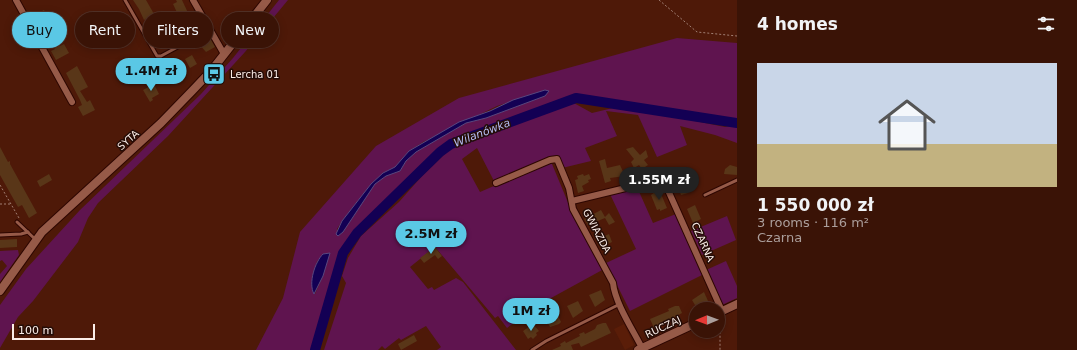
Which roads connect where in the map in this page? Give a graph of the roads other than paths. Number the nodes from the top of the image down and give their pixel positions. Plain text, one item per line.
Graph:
1 (16, 0) edge
2 (124, 0) edge
3 (193, 0) edge
4 (267, 0) edge
5 (199, 12) edge
6 (143, 32) edge
7 (213, 36) edge
8 (152, 48) edge
9 (176, 48) edge
10 (224, 54) junction
11 (72, 102) dead end
12 (737, 180) edge
13 (496, 183) dead end
14 (705, 195) dead end
15 (572, 201) junction
16 (17, 222) dead end
17 (28, 232) junction
18 (0, 235) edge
19 (36, 240) junction
20 (0, 291) edge
21 (716, 302) edge
22 (620, 304) junction
23 (737, 304) edge
24 (725, 310) edge
25 (689, 326) edge
26 (640, 349) edge
27 (532, 350) edge

1 - 11 street
2 - 6 lane
3 - 5 street
4 - 10 street, SYTA
7 - 10 street
8 - 9 lane
10 - 19 street, SYTA
12 - 14 lane
13 - 15 street, GWIAZDA
15 - 21 street, CZARNA
15 - 22 street, GWIAZDA
16 - 17 lane
17 - 18 lane
17 - 19 lane
19 - 20 street, SYTA
22 - 26 street, GWIAZDA
22 - 27 lane
23 - 24 street
25 - 26 street, RUCZAJ

